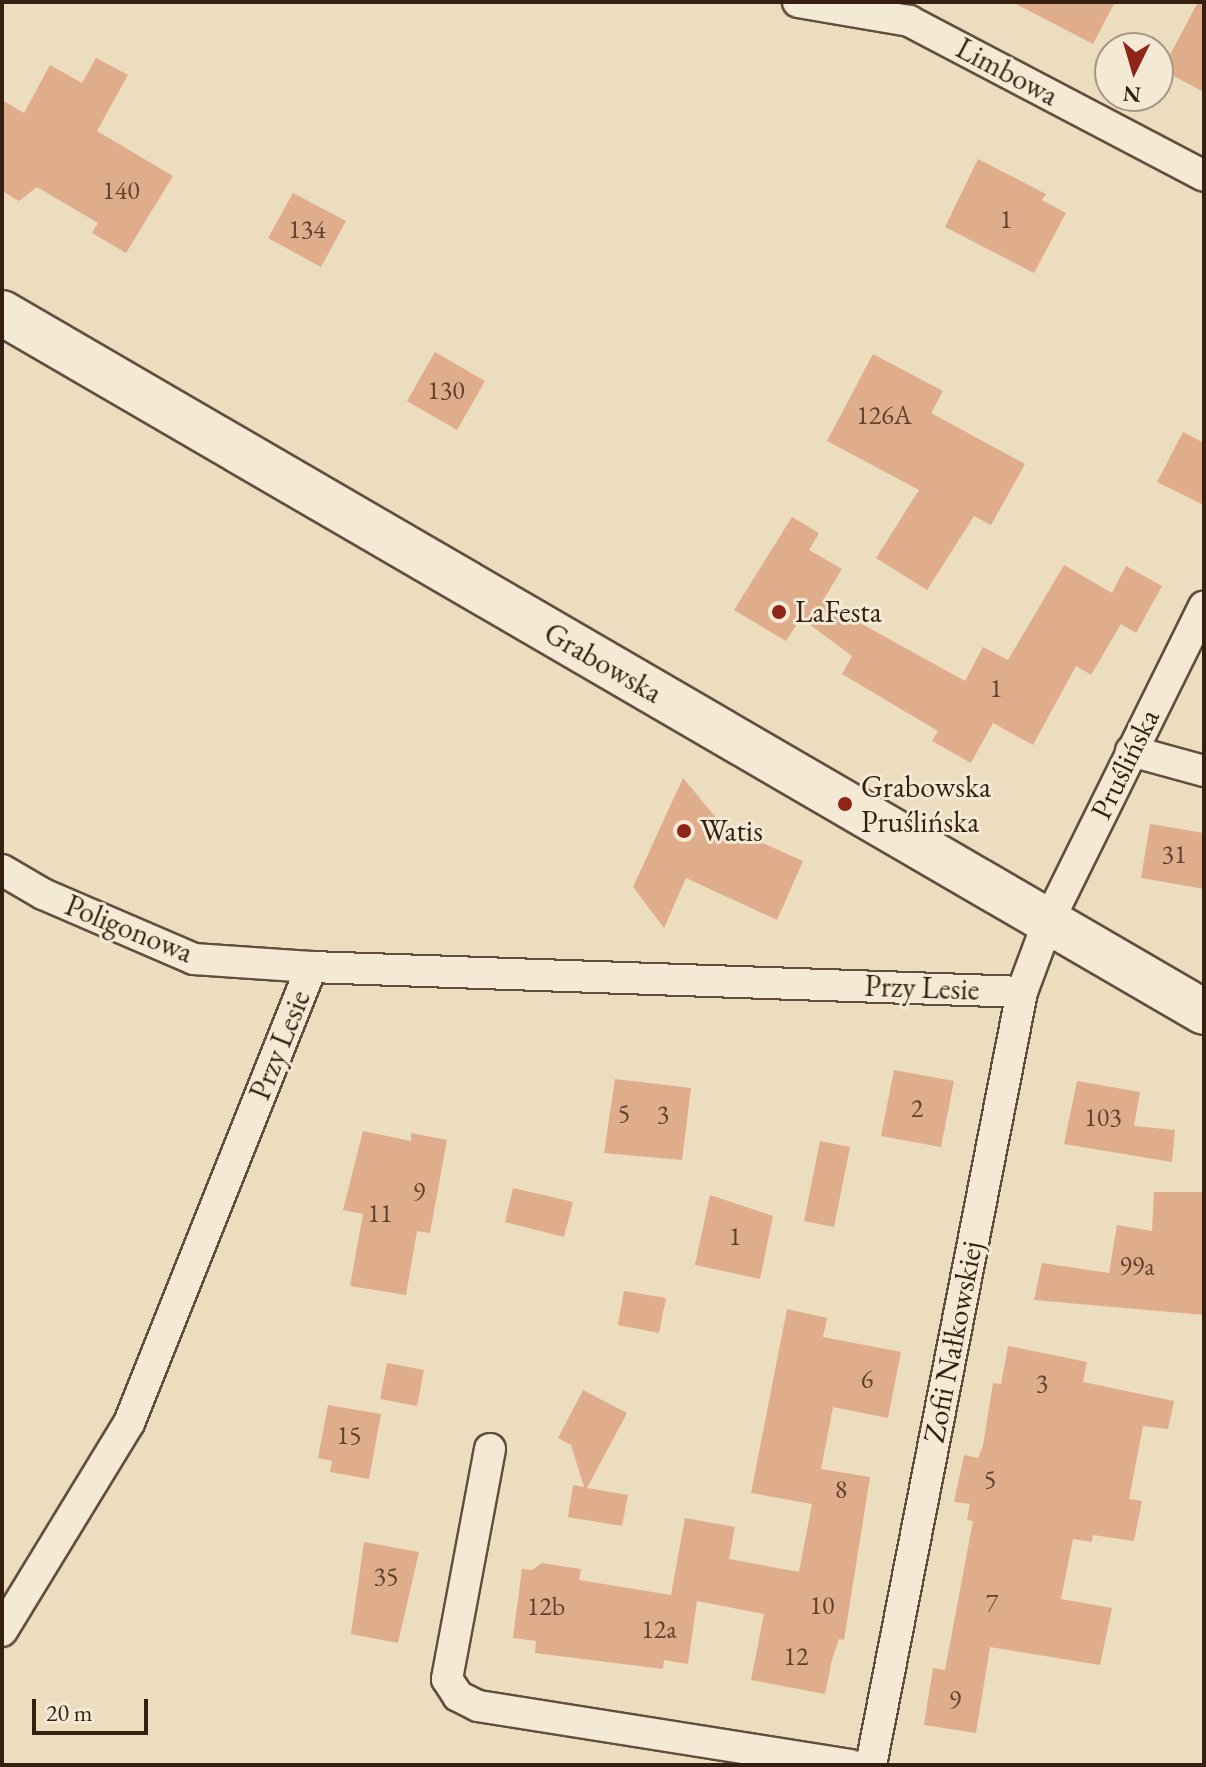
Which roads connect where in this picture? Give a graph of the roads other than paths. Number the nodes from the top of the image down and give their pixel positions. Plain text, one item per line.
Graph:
1 (798, 2) edge
2 (1204, 176) edge
3 (2, 313) edge
4 (1204, 606) edge
5 (1131, 751) junction
6 (1204, 771) edge
7 (2, 870) edge
8 (1048, 922) junction
9 (311, 967) junction
10 (1022, 992) junction
11 (1204, 1012) edge
12 (490, 1449) dead end
13 (2, 1631) edge
14 (850, 1765) edge
15 (871, 1765) edge

1 - 2 street, Limbowa
3 - 8 street, Grabowska
4 - 5 street, Pruślińska
5 - 6 street
5 - 8 street, Pruślińska
7 - 9 street, Poligonowa
8 - 10 street, Zofii Nałkowskiej
8 - 11 street, Grabowska
9 - 10 street, Przy Lesie
9 - 13 street, Przy Lesie
10 - 15 street, Zofii Nałkowskiej
12 - 14 street

